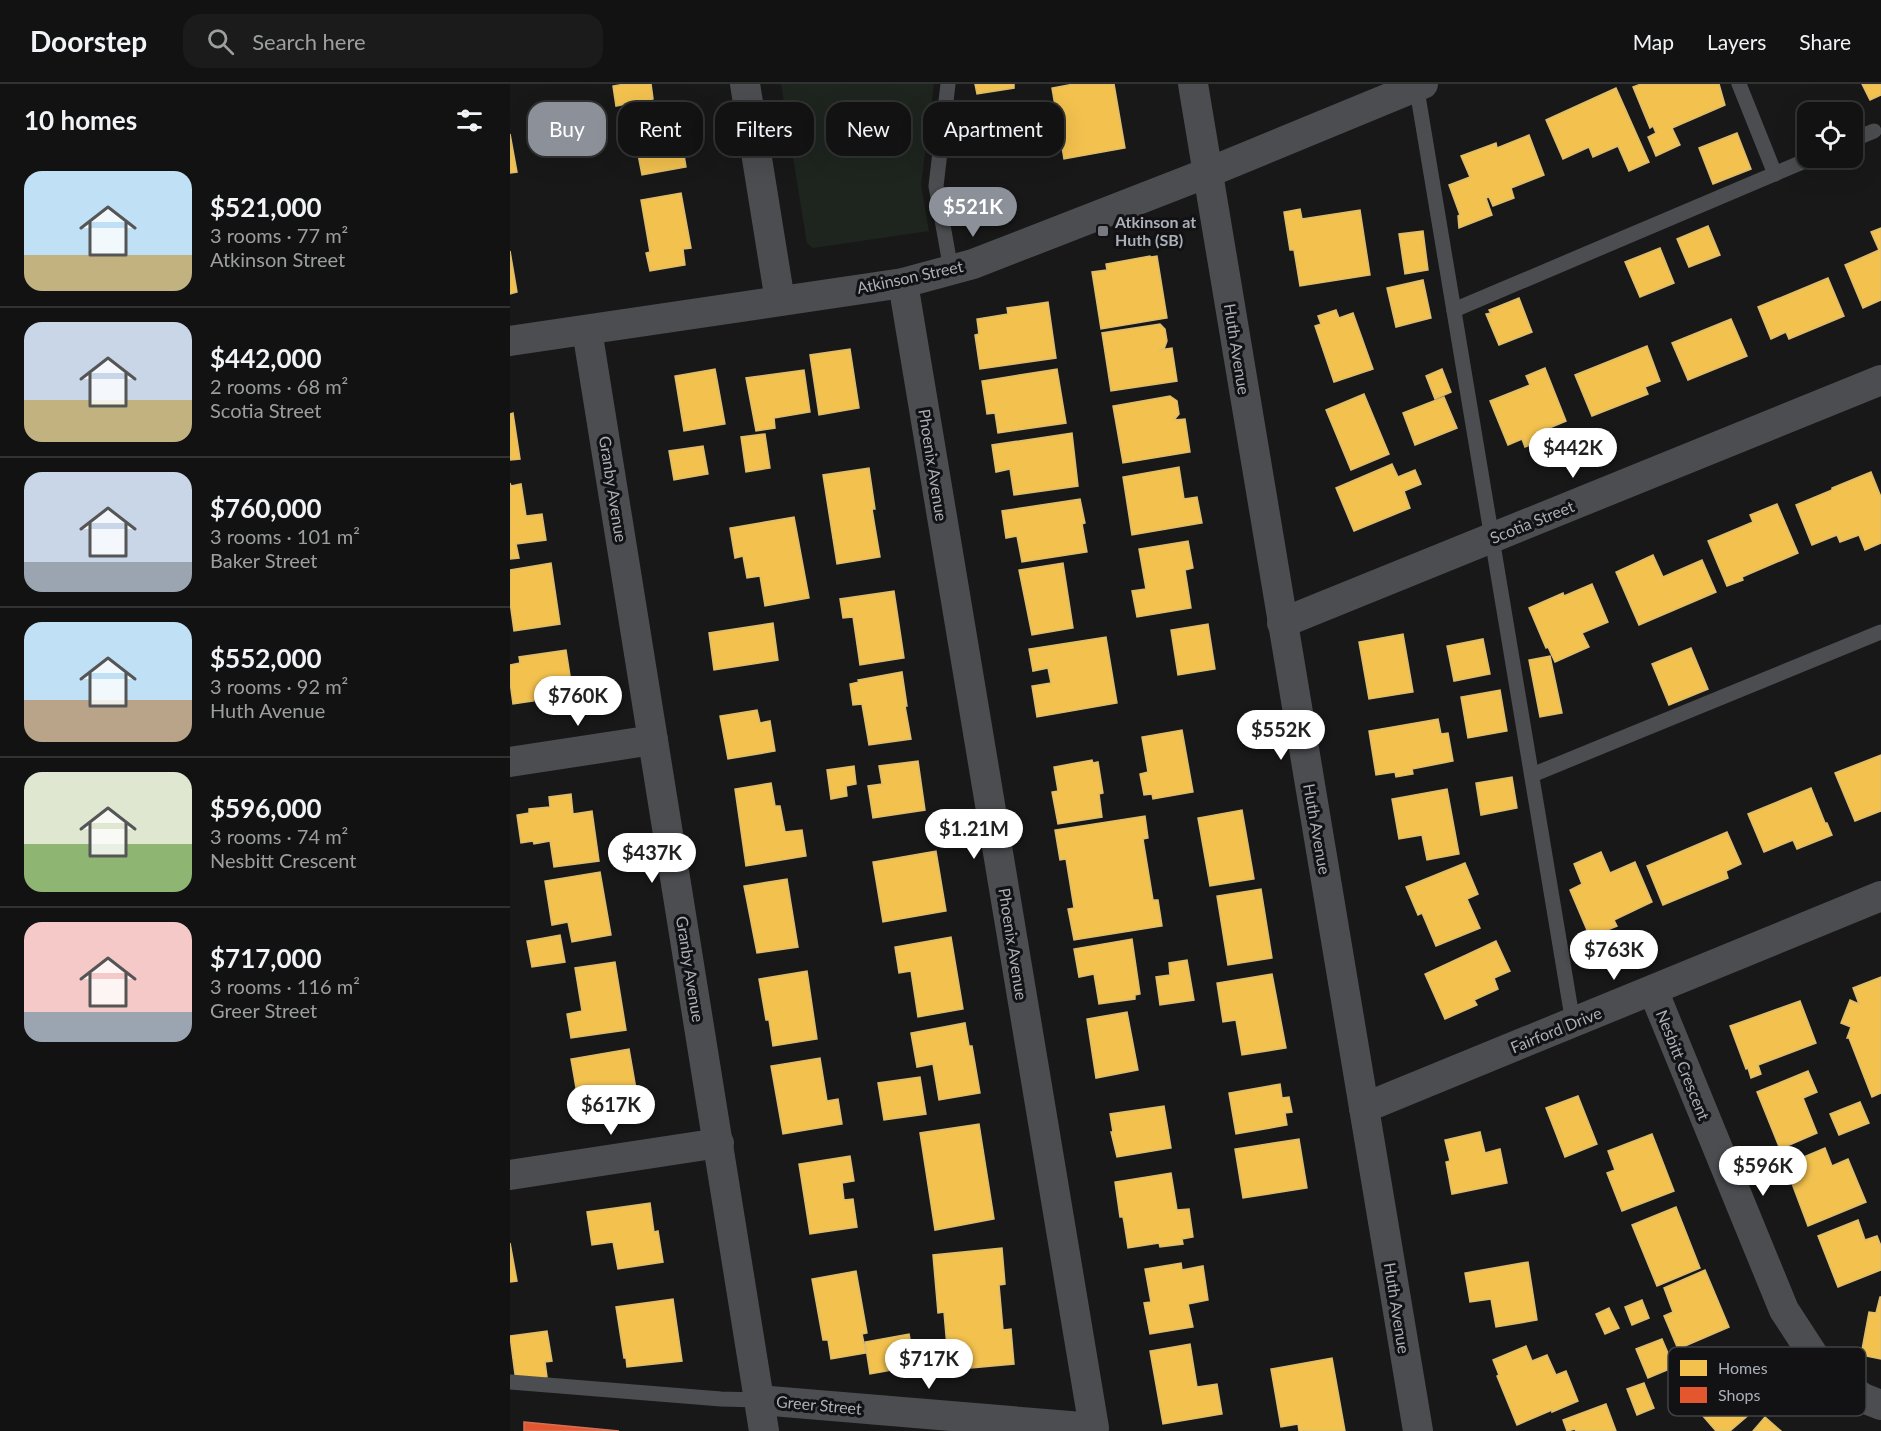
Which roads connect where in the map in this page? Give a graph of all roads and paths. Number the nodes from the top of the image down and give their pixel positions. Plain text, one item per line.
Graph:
1 (745, 84) edge
2 (948, 84) edge
3 (1193, 84) edge
4 (1739, 84) edge
5 (1419, 85) edge
6 (1874, 131) dead end
7 (1863, 136) edge
8 (1797, 164) edge
9 (1208, 173) junction
10 (1775, 174) junction
11 (951, 270) junction
12 (903, 282) junction
13 (780, 301) junction
14 (1454, 310) junction
15 (587, 330) junction
16 (510, 341) edge
17 (1881, 380) edge
18 (1492, 538) junction
19 (1282, 623) junction
20 (1881, 632) edge
21 (653, 740) junction
22 (510, 762) edge
23 (1532, 775) junction
24 (1881, 896) edge
25 (1653, 990) junction
26 (1573, 1023) junction
27 (1364, 1108) junction
28 (718, 1143) junction
29 (510, 1176) edge
30 (1808, 1347) edge
31 (510, 1382) edge
32 (1866, 1399) edge
33 (759, 1400) junction
34 (1881, 1405) edge
35 (1096, 1430) edge
36 (764, 1431) edge
37 (1418, 1431) edge

1 - 13 street
2 - 11 lane
3 - 9 street, Huth Avenue
4 - 10 lane
5 - 9 street, Atkinson Street
5 - 14 lane
6 - 7 lane
8 - 10 lane
9 - 11 street, Atkinson Street
9 - 19 street, Huth Avenue
10 - 14 lane
11 - 12 street, Atkinson Street
12 - 13 street, Atkinson Street
12 - 35 street, Phoenix Avenue
13 - 15 street, Atkinson Street
14 - 18 lane
15 - 16 street, Atkinson Street
15 - 21 street, Granby Avenue
17 - 18 street, Scotia Street
18 - 19 street, Scotia Street
18 - 23 lane
19 - 27 street, Huth Avenue
20 - 23 lane
21 - 22 street
21 - 28 street, Granby Avenue
23 - 26 lane
24 - 25 street, Fairford Drive
25 - 26 street, Fairford Drive
25 - 30 street, Nesbitt Crescent
26 - 27 street, Fairford Drive
27 - 37 street, Huth Avenue
28 - 29 street
28 - 33 street, Granby Avenue
31 - 33 lane
32 - 34 street, Nesbitt Crescent
33 - 35 street, Greer Street
33 - 36 street, Granby Avenue

